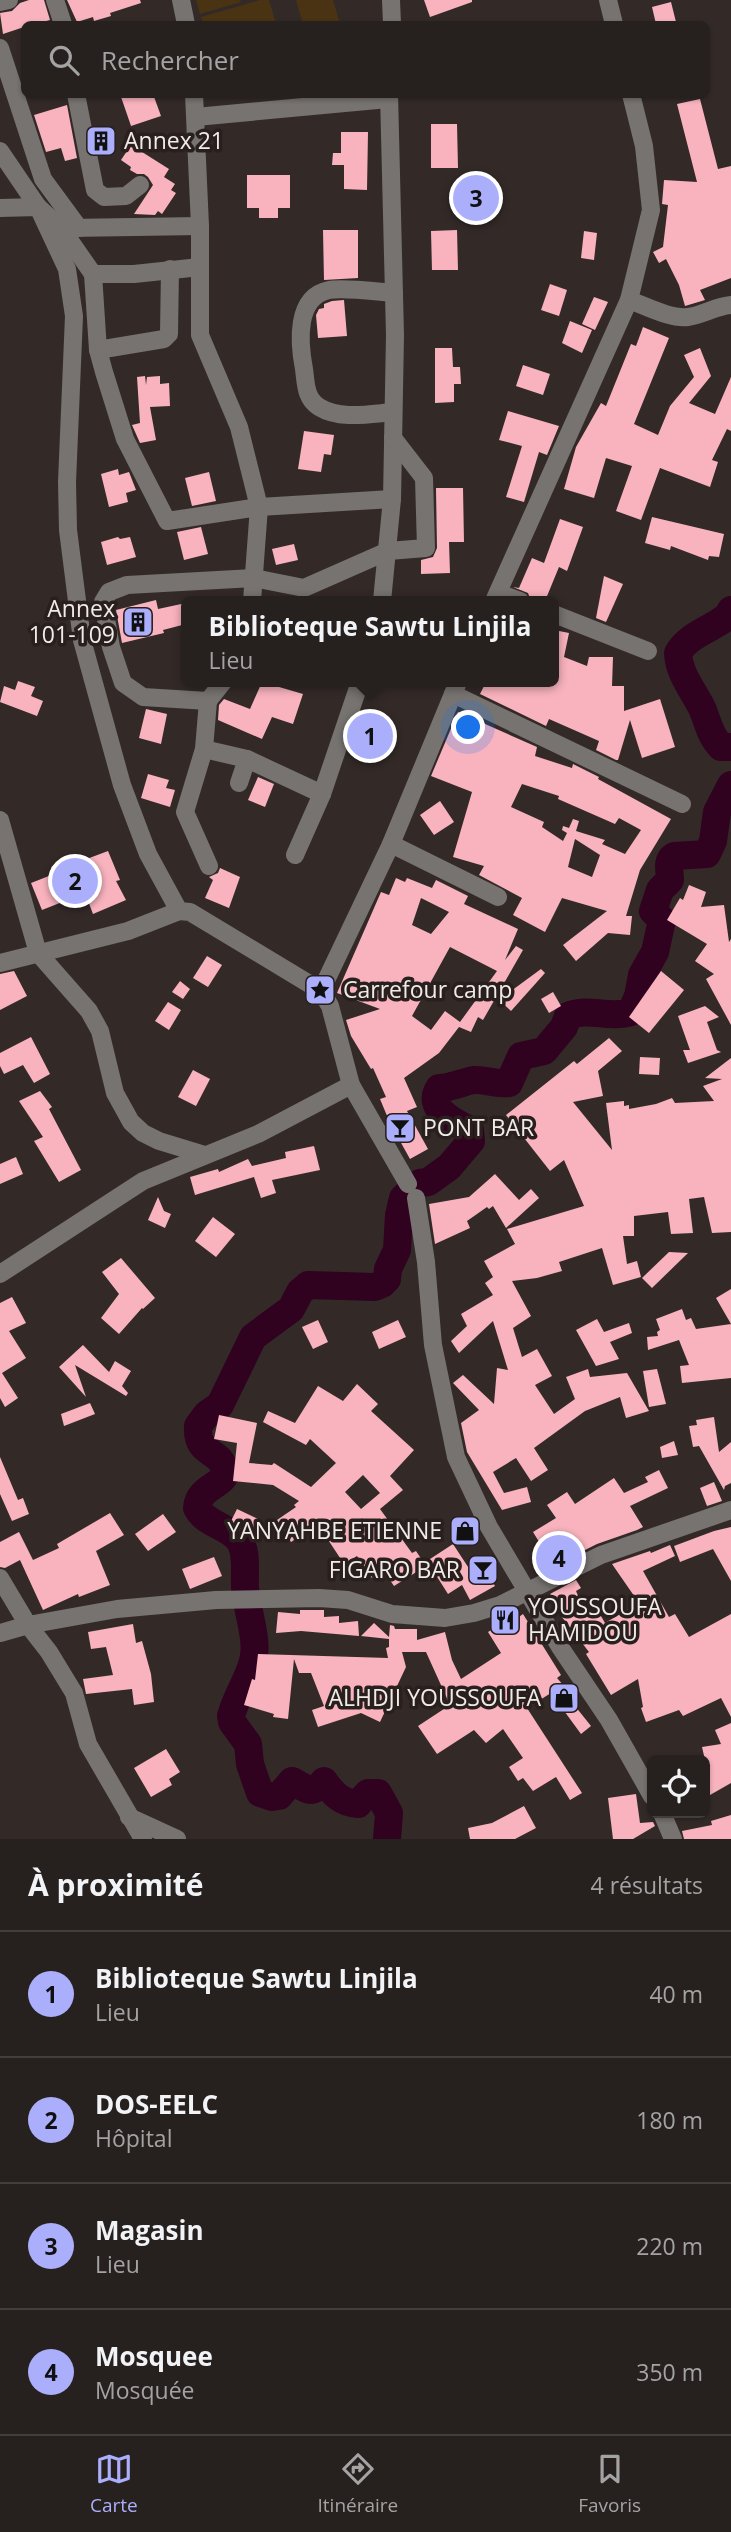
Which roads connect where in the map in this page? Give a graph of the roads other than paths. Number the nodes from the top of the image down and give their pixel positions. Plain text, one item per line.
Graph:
1 (9, 0) edge
2 (55, 0) edge
3 (181, 0) edge
4 (391, 0) edge
5 (608, 0) edge
6 (0, 2) edge
7 (62, 21) edge
8 (185, 21) edge
9 (392, 21) edge
10 (613, 21) edge
11 (0, 48) edge
12 (77, 98) edge
13 (194, 98) edge
14 (379, 98) edge
15 (389, 98) edge
16 (632, 98) edge
17 (196, 117) junction
18 (0, 151) edge
19 (140, 185) dead end
20 (37, 207) junction
21 (0, 208) edge
22 (200, 226) junction
23 (70, 228) junction
24 (200, 267) junction
25 (170, 270) junction
26 (93, 274) junction
27 (394, 293) junction
28 (629, 300) junction
29 (731, 305) edge
30 (98, 350) junction
31 (393, 412) junction
32 (393, 438) junction
33 (392, 499) junction
34 (259, 507) junction
35 (388, 551) junction
36 (254, 578) junction
37 (252, 596) edge
38 (383, 596) edge
39 (496, 596) edge
40 (559, 616) edge
41 (648, 651) dead end
42 (219, 687) edge
43 (358, 687) edge
44 (456, 688) edge
45 (208, 701) junction
46 (204, 749) junction
47 (247, 759) junction
48 (239, 783) dead end
49 (322, 794) junction
50 (682, 804) dead end
51 (0, 820) edge
52 (391, 844) junction
53 (295, 855) dead end
54 (209, 866) dead end
55 (498, 897) dead end
56 (180, 911) junction
57 (38, 953) junction
58 (0, 963) edge
59 (321, 990) junction
60 (351, 1085) junction
61 (205, 1155) junction
62 (0, 1274) edge
63 (731, 1510) edge
64 (0, 1578) edge
65 (527, 1590) junction
66 (28, 1625) junction
67 (0, 1633) edge
68 (647, 1787) edge
69 (129, 1817) junction
70 (664, 1818) edge
71 (143, 1839) edge
72 (177, 1839) edge
73 (673, 1839) edge

1 - 6 street
2 - 7 street
3 - 8 street
4 - 9 street
5 - 10 street
11 - 23 street
12 - 19 street
13 - 17 street
14 - 17 street
15 - 27 street
16 - 28 street
17 - 22 street
18 - 20 street
20 - 21 street
20 - 23 street
20 - 56 street
22 - 23 street
22 - 24 street
23 - 26 street
24 - 25 street
24 - 34 street
25 - 26 street
25 - 30 street
26 - 30 street
27 - 31 street
27 - 31 street
28 - 29 street
28 - 39 street
30 - 34 street
31 - 32 street
32 - 33 street
32 - 35 street
33 - 34 street
33 - 35 street
34 - 36 street
35 - 36 street
35 - 38 street
36 - 37 street
36 - 45 street
40 - 41 street
42 - 45 street
43 - 49 street
44 - 50 street
44 - 52 street
45 - 46 street
46 - 47 street
46 - 54 street
47 - 48 street
47 - 49 street
49 - 53 street
51 - 57 street
52 - 55 street
52 - 59 street
56 - 57 street
56 - 59 street
57 - 58 street
57 - 61 street
59 - 60 street
60 - 61 street
60 - 65 street
61 - 62 street
63 - 65 street
64 - 66 street
65 - 66 street
65 - 68 street
66 - 67 street
66 - 69 street
69 - 71 street
69 - 72 street
70 - 73 street

